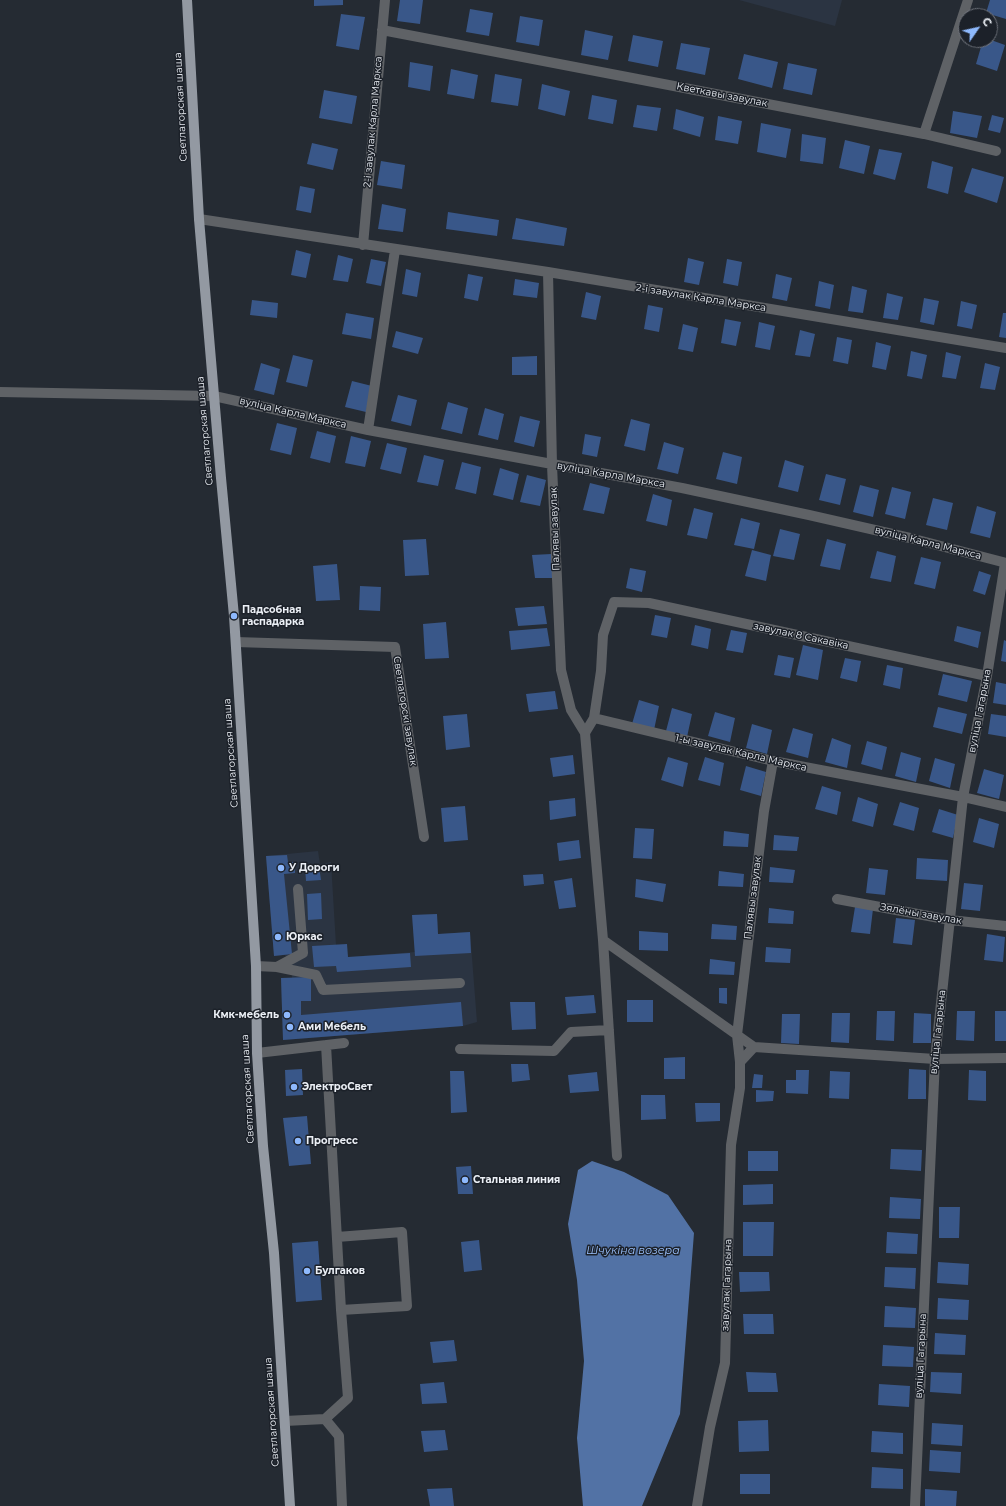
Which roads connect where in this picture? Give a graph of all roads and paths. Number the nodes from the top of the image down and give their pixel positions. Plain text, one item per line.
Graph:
1 (186, 0) edge
2 (385, 0) edge
3 (968, 0) edge
4 (382, 30) junction
5 (924, 134) junction
6 (996, 151) dead end
7 (199, 219) junction
8 (362, 245) junction
9 (395, 250) junction
10 (548, 272) junction
11 (1006, 348) edge
12 (0, 392) edge
13 (214, 396) junction
14 (368, 430) junction
15 (552, 464) junction
16 (1006, 563) edge
17 (236, 642) junction
18 (987, 676) junction
19 (594, 718) junction
20 (585, 733) junction
21 (773, 761) junction
22 (963, 797) junction
23 (1006, 807) edge
24 (424, 837) dead end
25 (298, 889) dead end
26 (837, 899) dead end
27 (950, 920) junction
28 (1006, 926) edge
29 (603, 940) junction
30 (256, 966) junction
31 (277, 967) junction
32 (460, 983) dead end
33 (609, 1030) junction
34 (737, 1036) junction
35 (344, 1043) dead end
36 (326, 1045) junction
37 (754, 1047) junction
38 (460, 1049) dead end
39 (258, 1053) junction
40 (935, 1058) junction
41 (1006, 1058) edge
42 (740, 1062) junction
43 (617, 1156) dead end
44 (337, 1237) junction
45 (341, 1310) junction
46 (325, 1419) junction
47 (285, 1421) junction
48 (290, 1506) edge
49 (342, 1506) edge
50 (697, 1506) edge
51 (915, 1506) edge

1 - 7 main road, Светлагорская шаша
2 - 4 street, 2-і завулак Карла Маркса
3 - 5 street
4 - 5 street, Кветкавы завулак
4 - 8 street, 2-і завулак Карла Маркса
5 - 6 street, Кветкавы завулак
7 - 8 street, 2-і завулак Карла Маркса
7 - 13 main road, Светлагорская шаша
8 - 9 street, 2-і завулак Карла Маркса
9 - 10 street, 2-і завулак Карла Маркса
9 - 14 street
10 - 11 street, 2-і завулак Карла Маркса
10 - 15 street, Палявы завулак
12 - 13 street, вуліца Карла Маркса
13 - 14 street, вуліца Карла Маркса
13 - 17 main road, Светлагорская шаша
14 - 15 street, вуліца Карла Маркса
15 - 16 street, вуліца Карла Маркса
15 - 20 street, Палявы завулак
16 - 18 street, вуліца Гагарына
17 - 24 street, Светлагорскі завулак
17 - 30 main road, Светлагорская шаша
18 - 19 street, завулак 8 Сакавіка
18 - 22 street, вуліца Гагарына
19 - 20 street
19 - 21 street, 1-ы завулак Карла Маркса
20 - 29 street, Палявы завулак
21 - 22 street, 1-ы завулак Карла Маркса
21 - 34 street, Палявы завулак
22 - 23 street, 1-ы завулак Карла Маркса
22 - 27 street, вуліца Гагарына
25 - 31 street
26 - 27 street, Зялёны завулак
27 - 28 street, Зялёны завулак
27 - 40 street, вуліца Гагарына
29 - 33 street, Палявы завулак
29 - 34 street
30 - 31 street
30 - 39 main road, Светлагорская шаша
31 - 32 street
33 - 38 street
33 - 43 street, Палявы завулак
34 - 37 street
34 - 42 street, завулак Гагарына
35 - 36 street
36 - 39 street
36 - 44 street
37 - 40 street
37 - 42 street
39 - 47 main road, Светлагорская шаша
40 - 41 street
40 - 51 street, вуліца Гагарына
42 - 50 street, завулак Гагарына
44 - 45 street
44 - 45 street
45 - 46 street
46 - 47 street
46 - 49 street
47 - 48 main road, Светлагорская шаша

